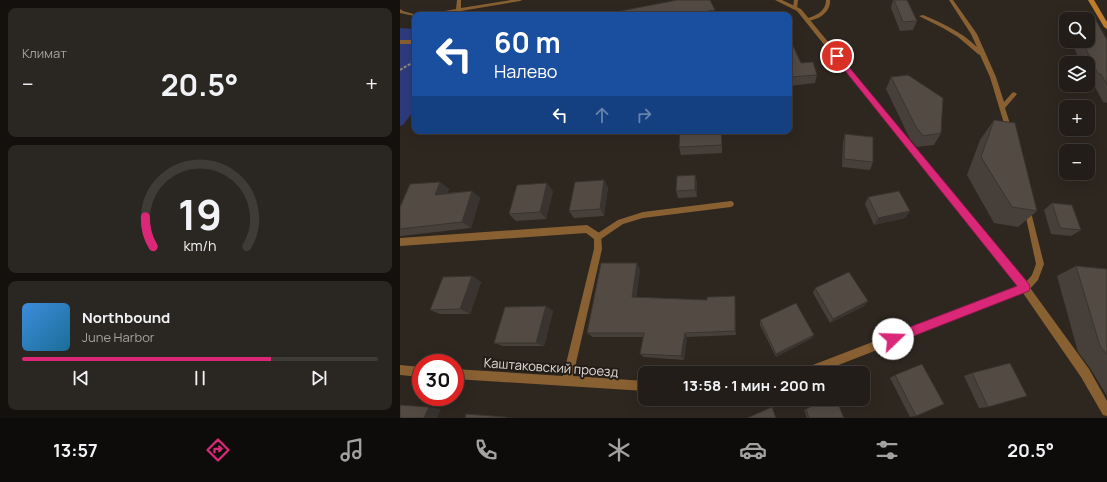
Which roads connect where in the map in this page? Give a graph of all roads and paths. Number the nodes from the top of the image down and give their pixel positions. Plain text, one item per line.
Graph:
1 (459, 0) edge
2 (520, 0) edge
3 (778, 0) edge
4 (828, 0) edge
5 (951, 0) edge
6 (1091, 0) edge
7 (796, 4) edge
8 (458, 10) junction
9 (400, 12) edge
10 (446, 12) edge
11 (412, 15) edge
12 (921, 16) dead end
13 (807, 20) junction
14 (1107, 27) edge
15 (400, 42) edge
16 (412, 42) edge
17 (985, 57) junction
18 (412, 62) edge
19 (400, 70) edge
20 (1014, 94) dead end
21 (1003, 107) junction
22 (1011, 134) edge
23 (1026, 203) edge
24 (731, 204) dead end
25 (598, 237) junction
26 (400, 242) edge
27 (1025, 288) junction
28 (823, 366) edge
29 (400, 370) edge
30 (412, 371) edge
31 (464, 375) edge
32 (568, 381) junction
33 (638, 386) edge
34 (1107, 411) edge

1 - 8 lane
2 - 8 lane
3 - 7 street
4 - 13 lane
5 - 17 lane
6 - 14 street
7 - 13 street
8 - 10 lane
9 - 11 lane
12 - 17 lane
13 - 27 street
15 - 16 lane
17 - 21 lane
18 - 19 path
20 - 21 lane
21 - 22 lane
23 - 27 lane
24 - 25 lane
25 - 26 street
25 - 32 street
27 - 28 street
27 - 34 street
29 - 30 street
31 - 32 street, Каштаковский проезд
32 - 33 street, Каштаковский проезд

